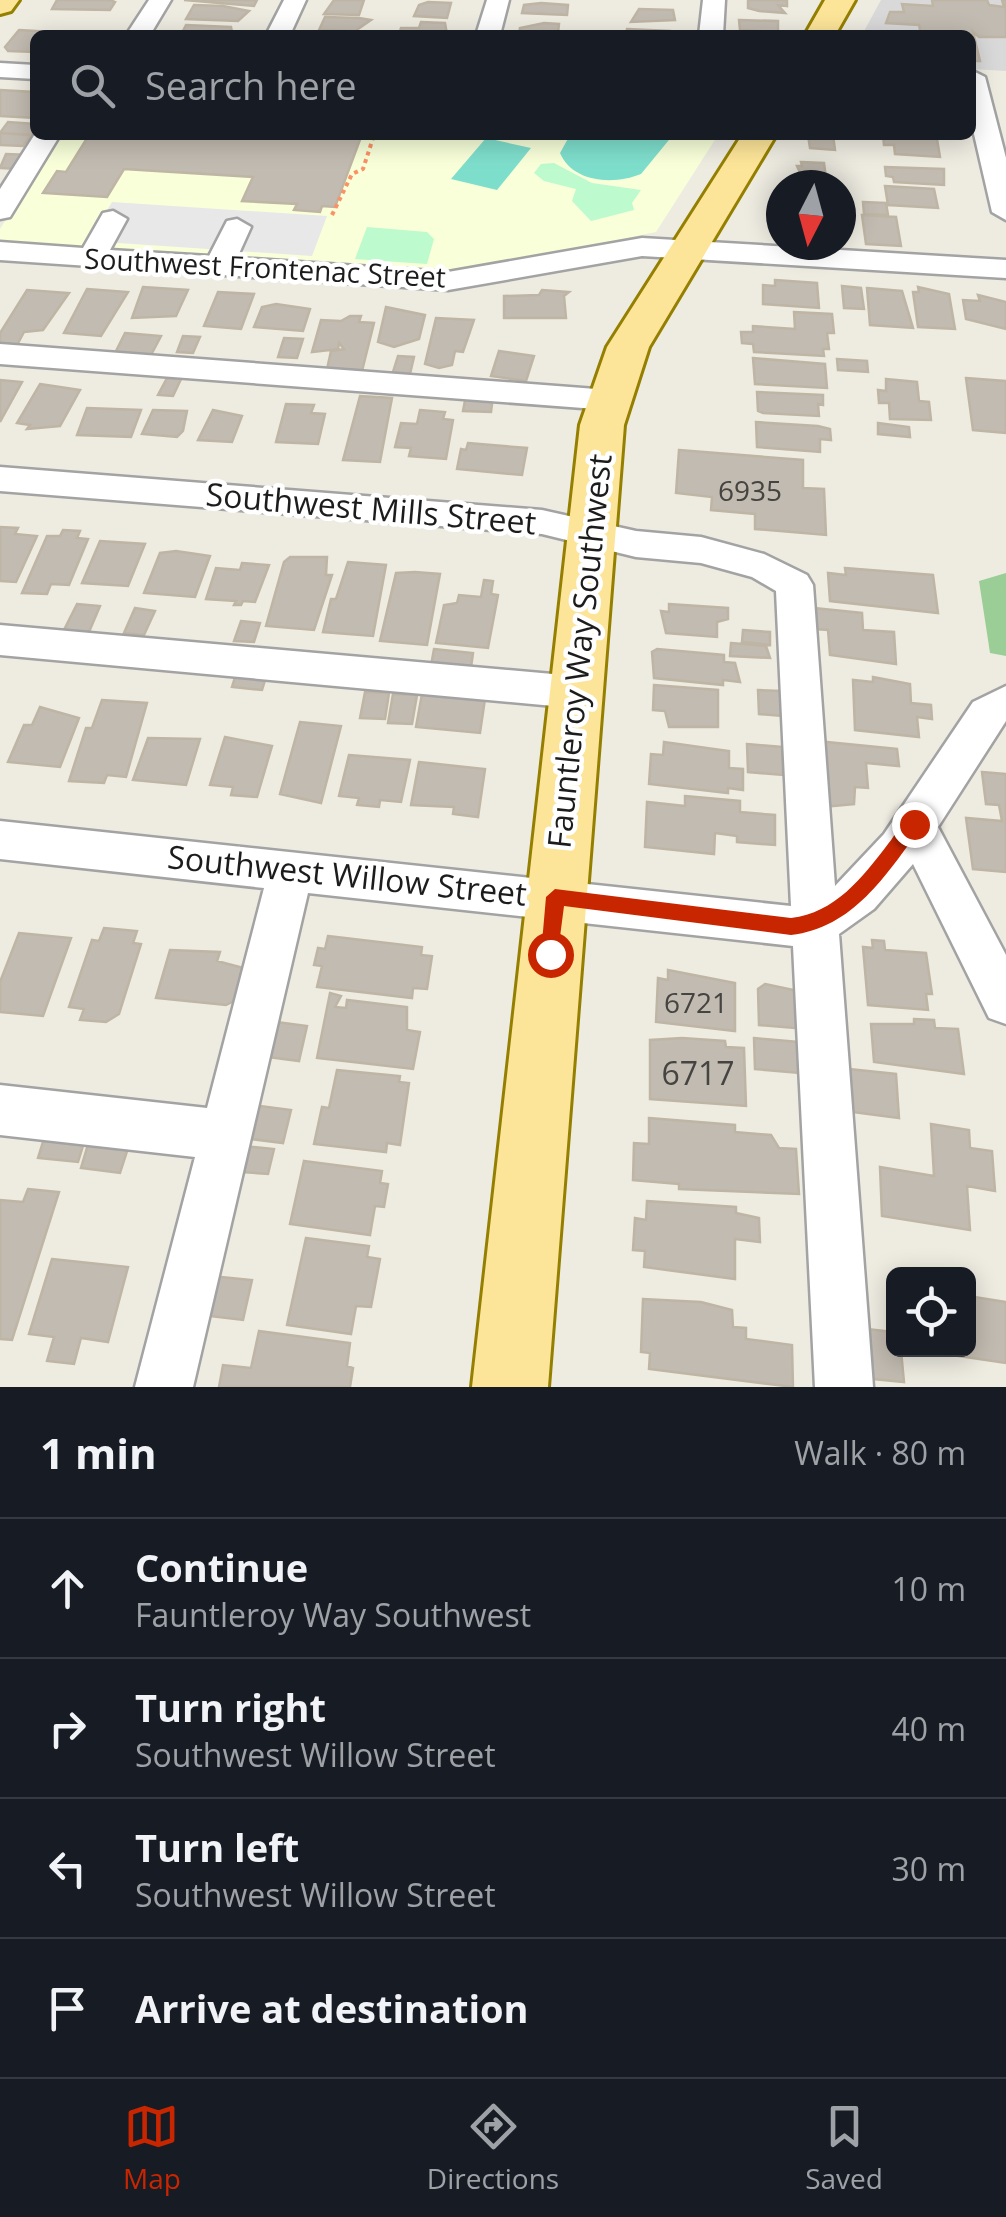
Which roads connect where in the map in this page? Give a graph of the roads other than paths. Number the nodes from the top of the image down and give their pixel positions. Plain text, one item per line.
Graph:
1 (160, 0) edge
2 (296, 0) edge
3 (498, 0) edge
4 (714, 0) edge
5 (840, 0) edge
6 (141, 30) edge
7 (281, 30) edge
8 (489, 30) edge
9 (711, 30) edge
10 (823, 30) edge
11 (0, 70) edge
12 (30, 72) edge
13 (976, 77) edge
14 (1006, 79) edge
15 (976, 93) edge
16 (44, 140) edge
17 (756, 140) edge
18 (0, 211) edge
19 (1006, 212) edge
20 (113, 219) dead end
21 (236, 227) dead end
22 (688, 250) junction
23 (0, 251) edge
24 (92, 257) junction
25 (219, 266) junction
26 (1006, 269) edge
27 (0, 354) edge
28 (608, 400) junction
29 (0, 479) edge
30 (591, 533) junction
31 (0, 640) edge
32 (575, 692) junction
33 (1006, 702) edge
34 (914, 824) junction
35 (0, 840) edge
36 (290, 870) junction
37 (555, 897) junction
38 (812, 924) junction
39 (1006, 1002) edge
40 (0, 1110) edge
41 (226, 1135) junction
42 (164, 1387) edge
43 (510, 1387) edge
44 (844, 1387) edge

1 - 6 street
2 - 7 street
3 - 8 street
4 - 9 street
5 - 10 main road
11 - 12 street
13 - 14 street
15 - 19 street
16 - 18 street
17 - 22 main road, Fauntleroy Way Southwest
20 - 24 street
21 - 25 street
22 - 25 street, Southwest Frontenac Street
22 - 26 street, Southwest Frontenac Street
22 - 28 main road, Fauntleroy Way Southwest
23 - 24 street, Southwest Frontenac Street
24 - 25 street, Southwest Frontenac Street
27 - 28 street
28 - 30 main road, Fauntleroy Way Southwest
29 - 30 street, Southwest Mills Street
30 - 32 main road, Fauntleroy Way Southwest
30 - 38 street, Southwest Mills Street
31 - 32 street
32 - 37 main road, Fauntleroy Way Southwest
33 - 34 street
34 - 38 street
34 - 39 street
35 - 36 street, Southwest Willow Street
36 - 37 street, Southwest Willow Street
36 - 41 street
37 - 38 street, Southwest Willow Street
37 - 43 main road, Fauntleroy Way Southwest
38 - 44 street
40 - 41 street
41 - 42 street

